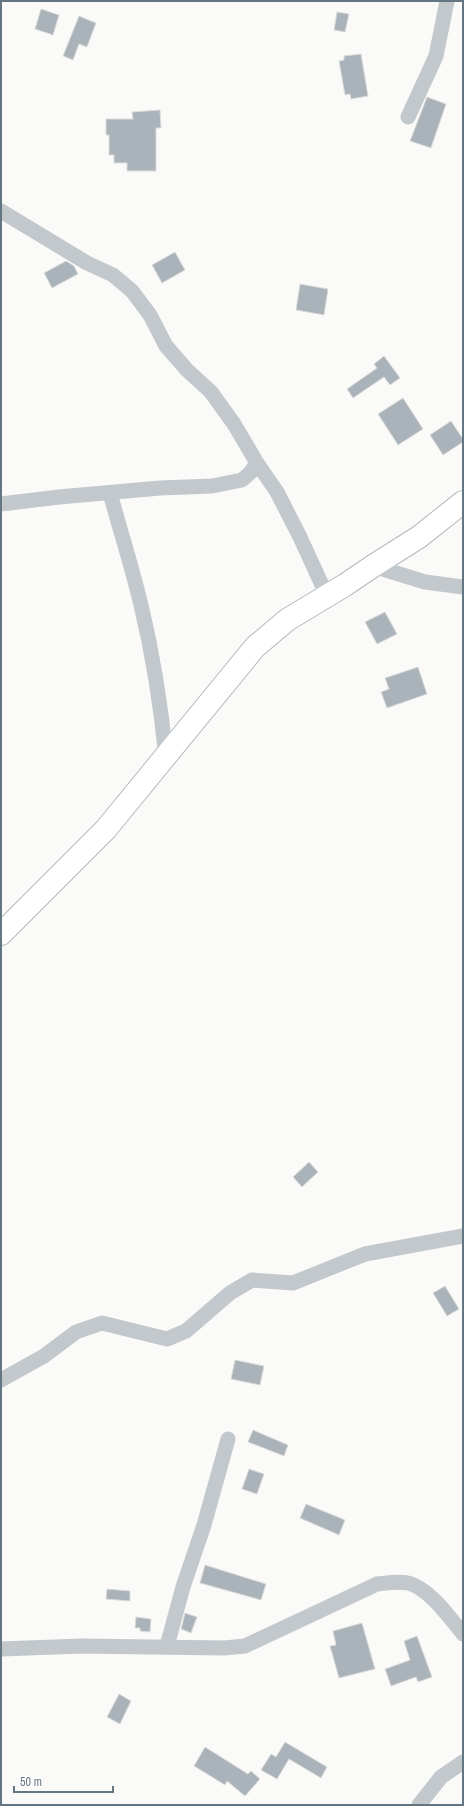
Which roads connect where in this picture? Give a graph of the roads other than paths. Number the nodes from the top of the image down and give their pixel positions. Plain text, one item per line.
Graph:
1 (447, 1) edge
2 (408, 117) dead end
3 (1, 211) edge
4 (257, 463) junction
5 (110, 493) junction
6 (463, 502) edge
7 (1, 504) edge
8 (373, 566) junction
9 (463, 587) edge
10 (327, 596) junction
11 (166, 758) junction
12 (1, 934) edge
13 (463, 1236) edge
14 (1, 1380) edge
15 (228, 1439) dead end
16 (463, 1634) edge
17 (167, 1646) junction
18 (1, 1649) edge
19 (463, 1762) edge
20 (419, 1805) edge

1 - 2 street
3 - 4 street
4 - 5 street
4 - 10 street
5 - 7 street
5 - 11 street
6 - 8 main road
8 - 9 street
8 - 10 main road
10 - 11 main road
11 - 12 main road
13 - 14 street
15 - 17 street
16 - 17 street
17 - 18 street
19 - 20 street

